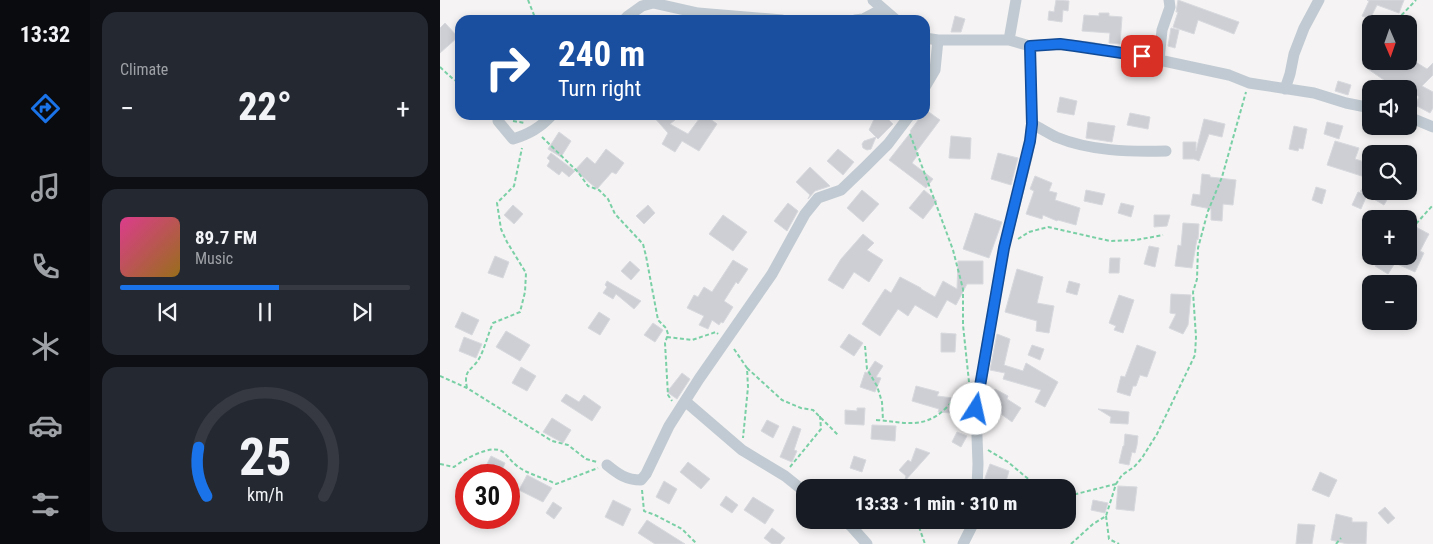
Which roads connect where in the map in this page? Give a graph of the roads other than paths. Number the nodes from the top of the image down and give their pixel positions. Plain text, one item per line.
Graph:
1 (873, 0) edge
2 (1016, 0) edge
3 (1169, 0) edge
4 (1320, 0) edge
5 (644, 2) edge
6 (882, 9) junction
7 (629, 15) edge
8 (730, 15) edge
9 (871, 15) edge
10 (890, 15) edge
11 (930, 39) edge
12 (938, 40) junction
13 (1009, 40) junction
14 (1030, 46) junction
15 (1159, 60) junction
16 (930, 78) edge
17 (1285, 89) junction
18 (1362, 106) edge
19 (547, 120) edge
20 (906, 120) edge
21 (1417, 120) edge
22 (503, 121) road end
23 (1032, 124) junction
24 (1433, 127) edge
25 (1166, 151) dead end
26 (685, 401) junction
27 (607, 465) road end
28 (977, 479) edge
29 (796, 485) edge
30 (854, 529) edge
31 (969, 529) edge
32 (867, 544) edge
33 (963, 544) edge

1 - 6 street
2 - 13 street
3 - 15 street
4 - 17 street
5 - 7 street
5 - 8 street
6 - 9 street
6 - 10 street
11 - 12 street
12 - 13 street
12 - 16 street
13 - 14 street
14 - 15 street
14 - 23 street
15 - 17 street
17 - 18 street
19 - 22 street
20 - 26 street
21 - 24 street
23 - 25 street
23 - 28 street
26 - 27 street
26 - 29 street
30 - 32 street
31 - 33 street

